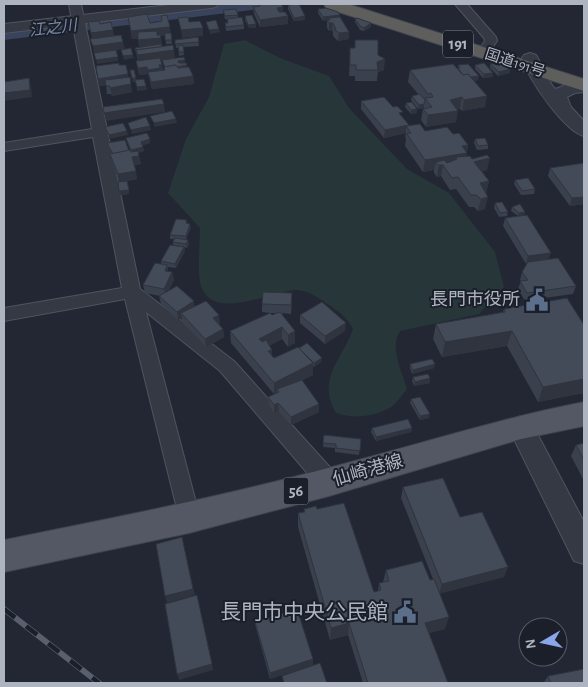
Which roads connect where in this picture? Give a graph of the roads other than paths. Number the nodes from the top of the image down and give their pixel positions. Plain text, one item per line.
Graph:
1 (75, 4) edge
2 (212, 4) edge
3 (332, 4) edge
4 (359, 4) edge
5 (461, 4) edge
6 (78, 19) junction
7 (4, 29) edge
8 (486, 48) junction
9 (531, 63) junction
10 (584, 76) edge
11 (584, 86) edge
12 (562, 106) junction
13 (584, 131) edge
14 (99, 132) junction
15 (4, 146) edge
16 (132, 292) junction
17 (4, 315) edge
18 (584, 414) edge
19 (520, 427) junction
20 (329, 482) junction
21 (189, 518) junction
22 (9, 548) edge
23 (584, 552) edge

1 - 6 street
2 - 6 street
3 - 8 highway, 国道191号 / 191
4 - 8 highway, 国道191号 / 191
5 - 8 street
6 - 7 street
6 - 14 street
8 - 9 highway, 国道191号 / 191
9 - 10 highway, 国道191号 / 191
9 - 11 highway, 国道191号 / 191
9 - 12 street
11 - 12 street
12 - 13 street
14 - 15 street
14 - 16 street
16 - 17 street
16 - 20 street
16 - 21 street
18 - 19 main road, 仙崎港線 / 56
19 - 20 main road, 仙崎港線 / 56
19 - 23 street
20 - 21 main road, 仙崎港線 / 56
21 - 22 main road, 仙崎港線 / 56

